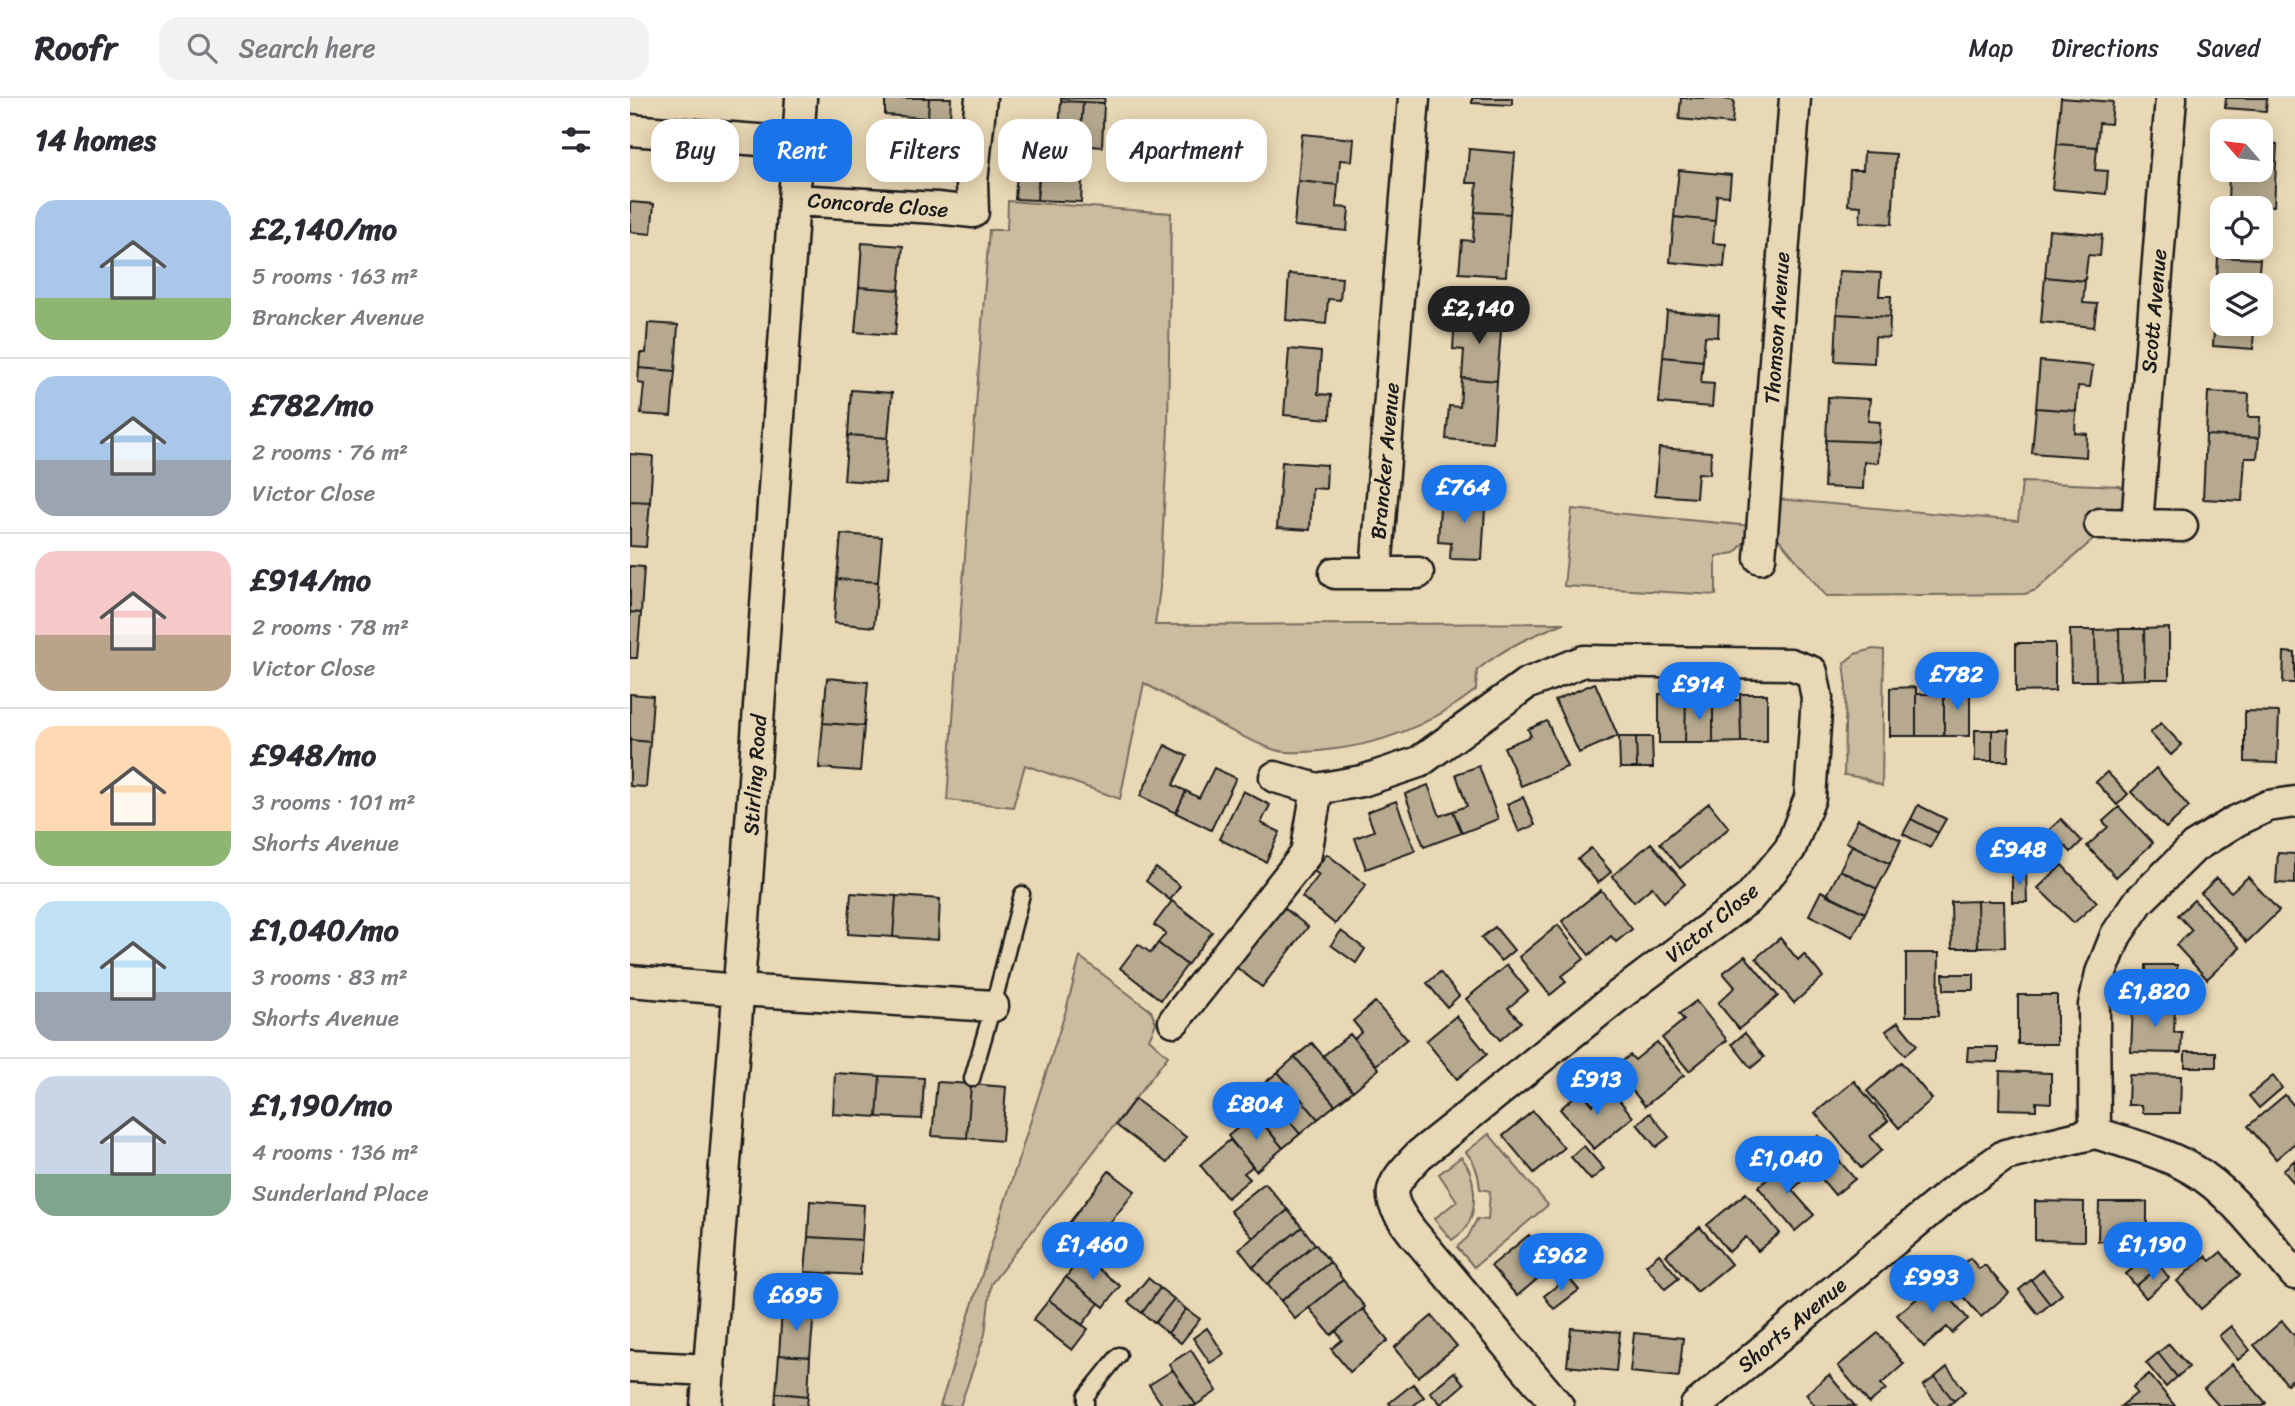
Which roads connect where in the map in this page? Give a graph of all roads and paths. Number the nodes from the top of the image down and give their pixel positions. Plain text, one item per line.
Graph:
1 (801, 98) edge
2 (981, 98) edge
3 (1414, 98) edge
4 (1795, 98) edge
5 (2171, 98) edge
6 (800, 119) edge
7 (630, 130) edge
8 (753, 140) edge
9 (795, 182) edge
10 (794, 200) junction
11 (2100, 524) dead end
12 (2137, 524) junction
13 (2182, 526) dead end
14 (1760, 558) dead end
15 (1376, 572) junction
16 (1335, 573) dead end
17 (1418, 573) dead end
18 (1275, 778) dead end
19 (1317, 789) junction
20 (2295, 802) edge
21 (1021, 894) dead end
22 (630, 981) edge
23 (739, 990) junction
24 (993, 1006) junction
25 (1174, 1021) dead end
26 (972, 1080) dead end
27 (2095, 1133) junction
28 (2295, 1274) edge
29 (1119, 1355) dead end
30 (630, 1366) edge
31 (710, 1370) junction
32 (706, 1406) edge
33 (1086, 1406) edge
34 (1558, 1406) edge
35 (1696, 1406) edge

1 - 6 street, Stirling Road
2 - 10 street, Concorde Close
3 - 15 street, Brancker Avenue
4 - 14 street, Thomson Avenue
5 - 12 street, Scott Avenue
7 - 8 street
9 - 10 street, Stirling Road
10 - 23 street, Stirling Road
11 - 12 street
12 - 13 street
15 - 16 street
15 - 17 street
18 - 19 street, Victor Close
19 - 25 street
19 - 34 street, Victor Close
20 - 27 street
21 - 24 lane
22 - 23 street
23 - 24 street
23 - 31 street, Stirling Road
24 - 26 lane
27 - 28 street
27 - 35 street, Shorts Avenue
29 - 33 lane
30 - 31 street
31 - 32 street, Stirling Road

